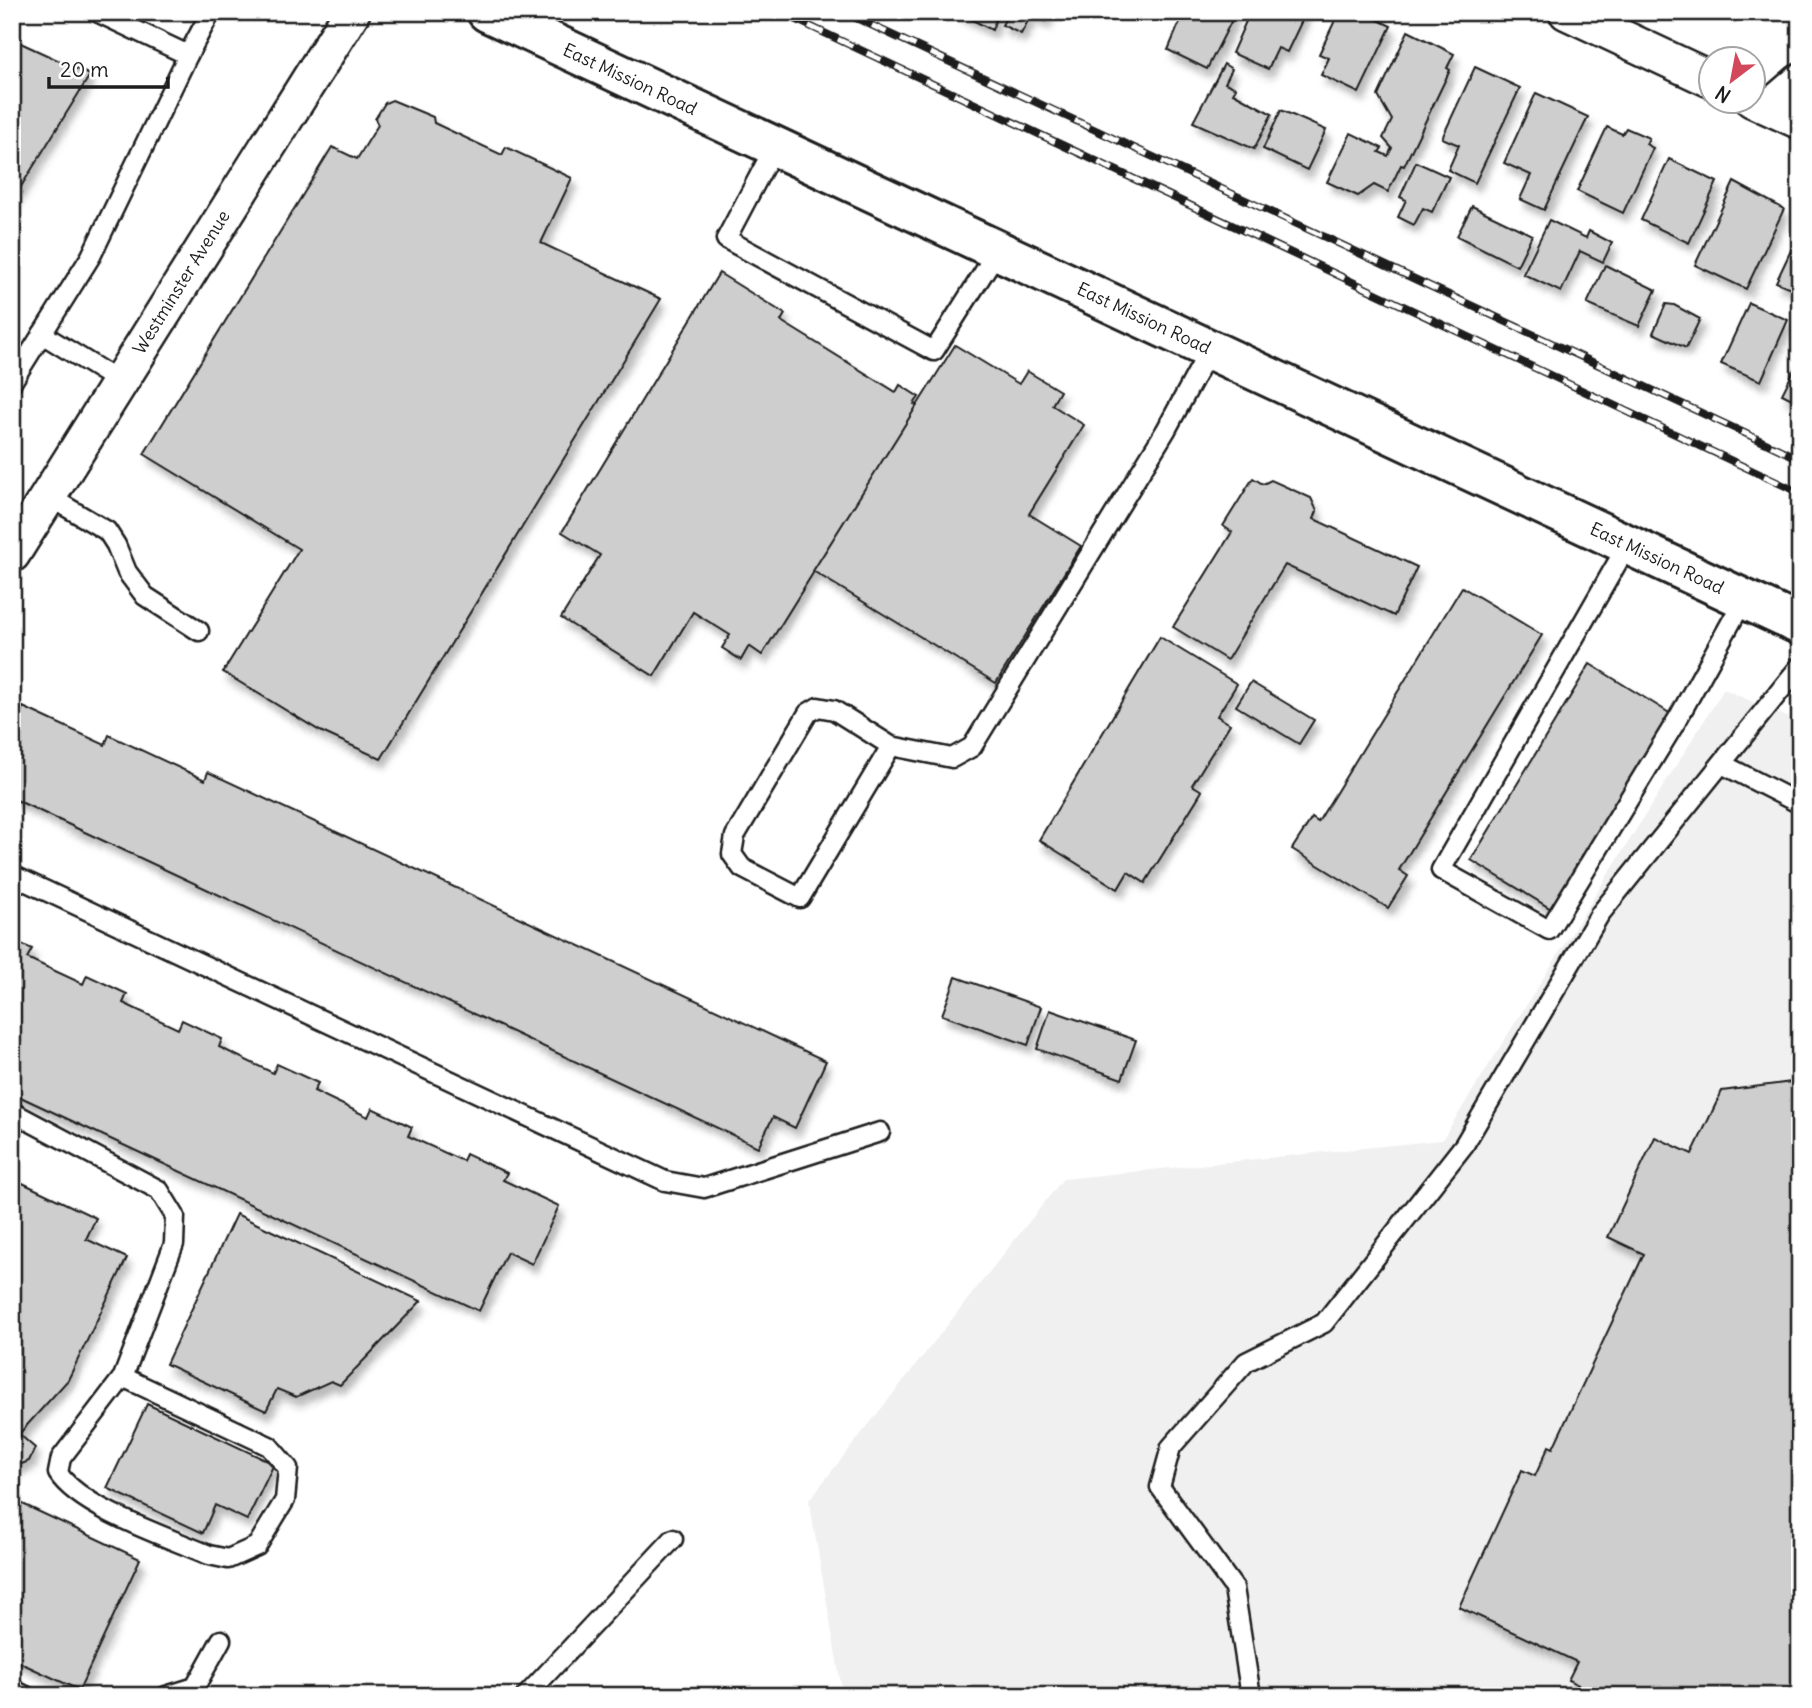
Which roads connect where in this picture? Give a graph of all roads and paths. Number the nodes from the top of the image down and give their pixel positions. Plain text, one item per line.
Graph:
1 (97, 12) edge
2 (211, 12) edge
3 (352, 12) edge
4 (488, 12) edge
5 (1567, 12) edge
6 (188, 55) junction
7 (1696, 72) edge
8 (1800, 82) edge
9 (1774, 109) edge
10 (775, 146) junction
11 (998, 250) junction
12 (42, 334) junction
13 (1210, 349) junction
14 (118, 381) junction
15 (12, 382) edge
16 (48, 496) junction
17 (1628, 544) junction
18 (12, 554) edge
19 (1744, 599) junction
20 (1800, 625) edge
21 (199, 631) dead end
22 (1800, 666) edge
23 (891, 746) junction
24 (1722, 764) junction
25 (1800, 804) edge
26 (12, 875) edge
27 (12, 1112) edge
28 (880, 1132) dead end
29 (123, 1377) junction
30 (673, 1539) dead end
31 (221, 1640) dead end
32 (12, 1689) edge
33 (26, 1696) edge
34 (166, 1696) edge
35 (526, 1696) edge
36 (1251, 1696) edge

1 - 6 lane
2 - 6 lane
3 - 14 street, Westminster Avenue
4 - 10 main road, East Mission Road
5 - 7 street
6 - 12 lane
8 - 9 street
10 - 11 main road, East Mission Road
10 - 11 lane
11 - 13 main road, East Mission Road
12 - 14 lane
12 - 15 lane
13 - 17 main road, East Mission Road
13 - 23 lane
14 - 16 street, Westminster Avenue
16 - 18 street, Westminster Avenue
16 - 21 lane
17 - 19 main road, East Mission Road
17 - 19 lane
19 - 20 main road, East Mission Road
22 - 24 lane
23 - 23 lane
24 - 25 lane
24 - 36 lane
26 - 28 lane
27 - 29 lane
29 - 29 lane
30 - 35 lane
31 - 34 lane
32 - 33 lane

